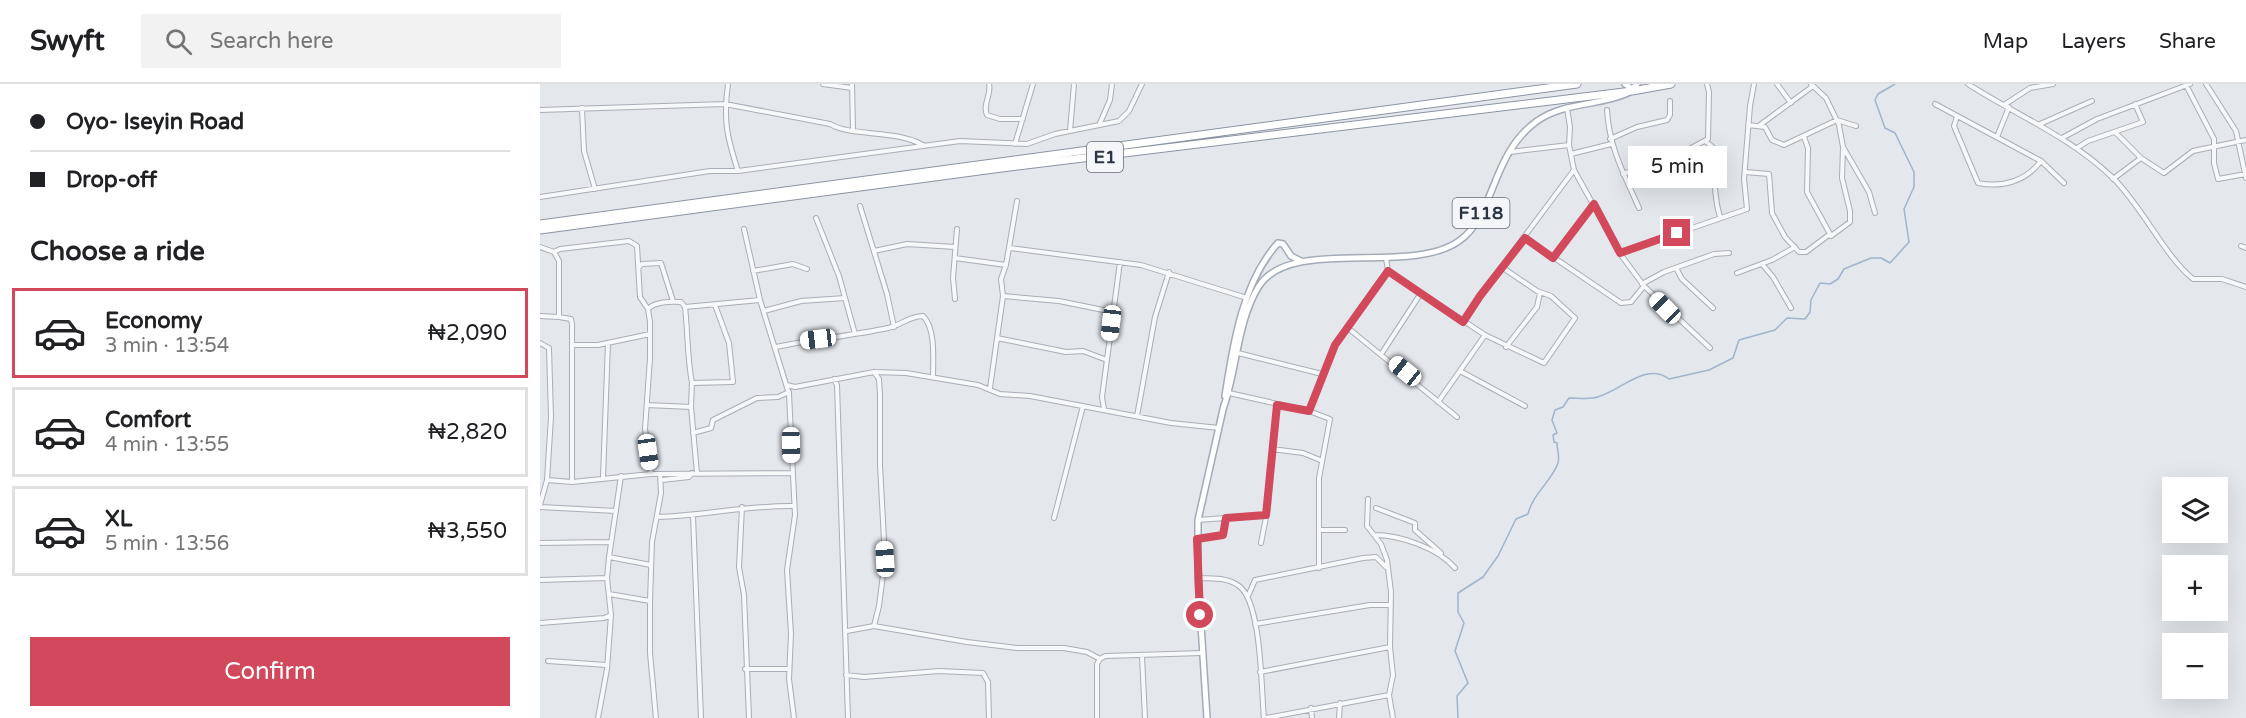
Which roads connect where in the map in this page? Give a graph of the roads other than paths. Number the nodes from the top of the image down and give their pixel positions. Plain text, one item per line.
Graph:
1 (728, 84) edge
2 (823, 84) edge
3 (989, 84) edge
4 (1033, 84) edge
5 (1074, 84) edge
6 (1112, 84) edge
7 (1142, 84) edge
8 (1577, 84) edge
9 (1671, 84) edge
10 (1707, 84) edge
11 (1754, 84) edge
12 (1777, 84) edge
13 (1971, 84) edge
14 (2053, 84) edge
15 (2206, 84) edge
16 (1812, 85) edge
17 (2188, 85) edge
18 (852, 86) edge
19 (1629, 89) edge
20 (1670, 101) dead end
21 (2092, 101) dead end
22 (1791, 103) junction
23 (725, 104) junction
24 (1935, 104) dead end
25 (2135, 104) junction
26 (2004, 105) junction
27 (2009, 107) junction
28 (582, 108) junction
29 (1567, 108) junction
30 (540, 110) edge
31 (1607, 110) dead end
32 (1957, 116) junction
33 (1023, 119) junction
34 (1837, 120) junction
35 (1100, 124) junction
36 (2040, 124) junction
37 (1748, 125) junction
38 (1760, 125) junction
39 (1856, 126) dead end
40 (853, 129) junction
41 (1070, 130) junction
42 (2115, 133) junction
43 (1804, 137) junction
44 (1996, 137) junction
45 (2062, 138) junction
46 (2246, 140) edge
47 (1610, 141) junction
48 (1705, 141) junction
49 (2239, 141) junction
50 (1015, 144) junction
51 (923, 145) junction
52 (1569, 145) junction
53 (1843, 147) junction
54 (2213, 147) junction
55 (2077, 148) junction
56 (1509, 153) dead end
57 (1571, 154) junction
58 (2141, 158) junction
59 (2041, 161) junction
60 (1574, 170) junction
61 (738, 171) junction
62 (1745, 172) junction
63 (1623, 174) junction
64 (2246, 175) edge
65 (2113, 179) junction
66 (2064, 183) dead end
67 (595, 189) junction
68 (540, 197) edge
69 (1017, 201) dead end
70 (1594, 204) junction
71 (860, 206) dead end
72 (1639, 208) dead end
73 (1875, 213) dead end
74 (1720, 217) junction
75 (816, 218) dead end
76 (540, 224) edge
77 (744, 229) dead end
78 (957, 229) dead end
79 (540, 230) edge
80 (1830, 236) junction
81 (1525, 238) junction
82 (540, 247) edge
83 (955, 248) junction
84 (1010, 248) junction
85 (1795, 248) junction
86 (874, 251) junction
87 (554, 252) junction
88 (1620, 253) junction
89 (1729, 253) dead end
90 (1386, 257) junction
91 (955, 258) junction
92 (1553, 258) junction
93 (1120, 262) junction
94 (1302, 262) junction
95 (1762, 264) junction
96 (1006, 265) junction
97 (639, 268) junction
98 (1503, 268) junction
99 (1676, 268) junction
100 (807, 269) dead end
101 (753, 271) junction
102 (1388, 271) junction
103 (1169, 273) junction
104 (1737, 273) dead end
105 (1643, 285) junction
106 (2246, 287) edge
107 (1421, 293) junction
108 (1540, 293) junction
109 (1003, 296) junction
110 (846, 298) junction
111 (1247, 298) junction
112 (955, 299) dead end
113 (760, 300) junction
114 (674, 302) junction
115 (716, 305) junction
116 (685, 307) junction
117 (1713, 308) dead end
118 (1791, 308) dead end
119 (648, 309) junction
120 (764, 311) junction
121 (1113, 312) junction
122 (540, 316) edge
123 (559, 317) junction
124 (1463, 322) junction
125 (894, 327) junction
126 (1348, 328) junction
127 (650, 334) junction
128 (855, 334) junction
129 (1485, 335) junction
130 (997, 338) junction
131 (540, 343) edge
132 (608, 343) junction
133 (572, 345) junction
134 (776, 347) junction
135 (1506, 347) junction
136 (1710, 348) dead end
137 (1382, 353) junction
138 (1238, 354) junction
139 (1107, 360) junction
140 (1460, 371) junction
141 (874, 372) junction
142 (885, 372) junction
143 (1322, 374) dead end
144 (933, 377) junction
145 (843, 378) junction
146 (834, 379) junction
147 (879, 379) junction
148 (692, 383) junction
149 (787, 385) junction
150 (837, 385) junction
151 (795, 387) junction
152 (990, 388) junction
153 (789, 393) junction
154 (1229, 393) junction
155 (1438, 402) junction
156 (647, 405) junction
157 (1277, 405) junction
158 (1083, 406) junction
159 (1525, 406) dead end
160 (691, 407) junction
161 (1223, 408) junction
162 (1104, 409) junction
163 (1309, 411) junction
164 (1137, 416) junction
165 (1457, 417) dead end
166 (1219, 428) junction
167 (693, 434) junction
168 (1272, 449) junction
169 (1320, 460) junction
170 (692, 473) junction
171 (697, 473) junction
172 (791, 473) junction
173 (651, 474) junction
174 (660, 474) junction
175 (621, 476) junction
176 (603, 477) junction
177 (547, 480) junction
178 (662, 480) junction
179 (572, 482) junction
180 (1368, 499) dead end
181 (540, 506) edge
182 (794, 506) junction
183 (742, 507) junction
184 (1376, 508) dead end
185 (616, 511) junction
186 (1266, 515) junction
187 (693, 516) junction
188 (657, 517) junction
189 (1054, 518) dead end
190 (1226, 518) junction
191 (1198, 520) junction
192 (1320, 530) junction
193 (1345, 530) dead end
194 (1374, 535) junction
195 (1197, 539) junction
196 (610, 542) junction
197 (540, 543) edge
198 (1260, 543) dead end
199 (609, 558) junction
200 (1445, 558) junction
201 (651, 564) junction
202 (1386, 567) junction
203 (1320, 568) junction
204 (1455, 568) dead end
205 (607, 578) junction
206 (1198, 578) junction
207 (540, 580) edge
208 (609, 594) junction
209 (1248, 596) junction
210 (650, 601) junction
211 (1389, 605) junction
212 (611, 615) junction
213 (540, 622) edge
214 (1255, 624) junction
215 (874, 626) junction
216 (847, 632) junction
217 (1390, 647) junction
218 (1203, 653) junction
219 (1142, 656) junction
220 (1100, 659) junction
221 (548, 661) dead end
222 (607, 665) junction
223 (746, 669) junction
224 (789, 669) junction
225 (1260, 672) junction
226 (846, 675) junction
227 (1389, 695) junction
228 (1340, 703) junction
229 (1311, 708) junction
230 (598, 718) edge
231 (656, 718) edge
232 (701, 718) edge
233 (749, 718) edge
234 (794, 718) edge
235 (848, 718) edge
236 (989, 718) edge
237 (1097, 718) edge
238 (1146, 718) edge
239 (1207, 718) edge
240 (1265, 718) edge
241 (1312, 718) edge
242 (1339, 718) edge
243 (1393, 718) edge

1 - 23 street
2 - 18 street
3 - 33 street
4 - 33 street
5 - 41 street
6 - 35 street
7 - 35 street
8 - 76 highway, E1
9 - 19 highway, E1
10 - 48 street
11 - 37 street
12 - 22 street
13 - 26 street
14 - 26 street
15 - 49 street
16 - 22 street
16 - 34 street
17 - 25 street
17 - 54 street
18 - 40 street
19 - 29 main road, F118
19 - 79 highway, E1
20 - 47 street
21 - 36 street
22 - 38 street
23 - 28 street
23 - 40 street
23 - 61 street
24 - 32 street
25 - 42 street
25 - 45 street
26 - 27 street
27 - 36 street
27 - 44 street
28 - 30 street
28 - 67 street
29 - 52 street
29 - 90 main road, F118
31 - 47 street
32 - 44 street
32 - 59 street
33 - 50 street
34 - 39 street
34 - 43 street
34 - 53 street
35 - 41 street
36 - 45 street
37 - 38 street
37 - 62 street
38 - 43 street
40 - 51 street
41 - 50 street
42 - 55 street
42 - 58 street
43 - 80 street
44 - 59 street
45 - 55 street
46 - 49 street
47 - 57 street
47 - 63 street
48 - 63 street
48 - 74 street
49 - 54 street
49 - 64 street
50 - 51 street
51 - 61 street
52 - 56 street
52 - 57 street
53 - 73 street
53 - 80 street
54 - 58 street
54 - 64 street
55 - 65 street
57 - 60 street
58 - 65 street
59 - 66 street
60 - 70 street
60 - 81 street
61 - 67 street
62 - 74 street
62 - 85 street
63 - 72 street
65 - 106 street
67 - 68 street
69 - 84 street
70 - 88 street
70 - 92 street
71 - 86 street
74 - 88 street
75 - 110 street
77 - 101 street
78 - 83 street
80 - 85 street
81 - 92 street
81 - 98 street
82 - 87 street
83 - 86 street
83 - 91 street
84 - 93 street
84 - 96 street
85 - 95 street
86 - 125 street
87 - 97 street
87 - 123 street
88 - 105 street
89 - 99 street
90 - 94 main road, F118
90 - 102 street
91 - 96 street
91 - 112 street
92 - 105 street
93 - 103 street
93 - 121 street
94 - 111 main road, F118
94 - 138 main road, F118
95 - 104 street
95 - 118 street
96 - 109 street
97 - 114 street
97 - 119 street
98 - 108 street
98 - 124 street
99 - 105 street
99 - 117 street
100 - 101 street
101 - 113 street
102 - 107 street
102 - 126 street
103 - 111 street
103 - 164 street
105 - 136 street
107 - 124 street
107 - 137 street
108 - 135 street
108 - 135 street
109 - 121 street
109 - 130 street
110 - 120 street
110 - 128 street
111 - 161 main road, F118
113 - 115 street
113 - 120 street
114 - 116 street
114 - 119 street
115 - 116 street
115 - 148 street
116 - 148 street
119 - 127 street
120 - 134 street
121 - 139 street
122 - 123 street
123 - 133 street
124 - 129 street
125 - 128 street
125 - 144 street
126 - 137 street
126 - 163 street
127 - 132 street
127 - 156 street
128 - 134 street
129 - 135 street
129 - 140 street
130 - 139 street
130 - 152 street
131 - 177 street
132 - 133 street
132 - 176 street
133 - 179 street
134 - 149 street
137 - 155 street
138 - 143 street
138 - 154 main road, F118
139 - 162 street
140 - 155 street
140 - 159 street
141 - 142 street
141 - 145 street
141 - 147 street
142 - 144 street
142 - 147 street
144 - 152 street
145 - 146 street
145 - 150 street
146 - 150 street
146 - 151 street
147 - 215 street
148 - 160 street
149 - 151 street
149 - 153 street
150 - 216 street
151 - 153 street
152 - 158 street
153 - 167 street
153 - 172 street
154 - 157 street
154 - 161 main road, F118
155 - 165 street
156 - 160 street
156 - 173 street
157 - 163 street
157 - 168 street
158 - 162 street
158 - 189 street
160 - 167 street
161 - 166 main road, F118
162 - 164 street
163 - 169 street
164 - 166 street
166 - 191 main road, F118
167 - 171 street
168 - 169 street
168 - 186 street
169 - 192 street
170 - 171 street
170 - 174 street
170 - 178 street
171 - 172 street
172 - 182 street
173 - 174 street
173 - 175 street
174 - 178 street
175 - 176 street
175 - 185 street
176 - 179 street
177 - 179 street
177 - 181 street
178 - 188 street
180 - 194 street
181 - 185 street
182 - 183 street
182 - 224 street
183 - 187 street
183 - 223 street
184 - 200 street
185 - 196 street
186 - 190 street
186 - 198 street
187 - 188 street
187 - 232 street
188 - 201 street
190 - 191 street
190 - 195 street
191 - 195 main road, F118
192 - 193 street
192 - 203 street
194 - 200 street
194 - 202 street
195 - 206 main road, F118
196 - 197 street
196 - 199 street
199 - 201 street
199 - 205 street
200 - 204 street
201 - 210 street
202 - 203 street
202 - 211 street
203 - 209 street
205 - 207 street
205 - 208 street
206 - 209 street
206 - 218 main road, F118
208 - 210 street
208 - 212 street
209 - 214 street
210 - 231 street
211 - 214 street
211 - 217 street
212 - 213 street
212 - 222 street
214 - 225 street
215 - 216 street
215 - 220 street
216 - 226 street
217 - 225 street
217 - 227 street
218 - 219 street
218 - 239 main road, F118
219 - 220 street
219 - 238 street
220 - 237 street
221 - 222 street
222 - 230 street
223 - 224 street
223 - 233 street
224 - 234 street
225 - 240 street
226 - 235 street
226 - 236 street
227 - 228 street
227 - 243 street
228 - 229 street
228 - 242 street
229 - 240 street
229 - 241 street

